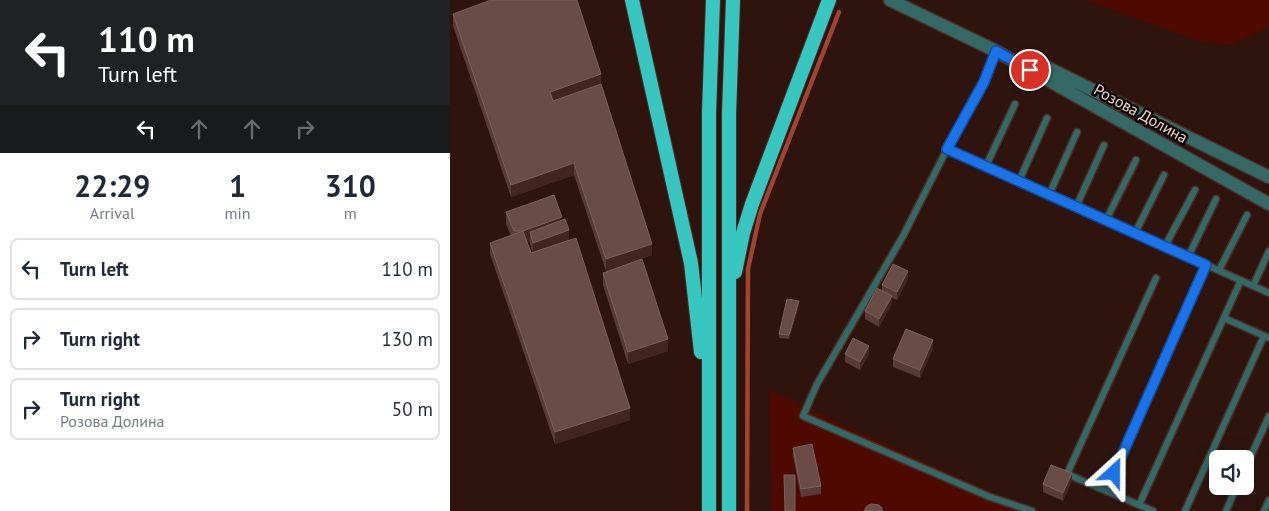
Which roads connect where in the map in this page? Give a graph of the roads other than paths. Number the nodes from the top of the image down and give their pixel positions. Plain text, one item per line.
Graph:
1 (632, 0) edge
2 (713, 0) edge
3 (732, 0) edge
4 (829, 0) edge
5 (890, 0) edge
6 (996, 51) junction
7 (1016, 104) dead end
8 (1047, 118) dead end
9 (1077, 132) dead end
10 (1104, 145) dead end
11 (947, 149) junction
12 (1136, 160) dead end
13 (986, 166) junction
14 (1164, 175) dead end
15 (1269, 177) edge
16 (1019, 181) junction
17 (1195, 190) dead end
18 (1049, 195) junction
19 (1216, 199) dead end
20 (1269, 204) edge
21 (1076, 207) junction
22 (1247, 215) dead end
23 (1106, 220) junction
24 (1135, 233) junction
25 (1165, 246) junction
26 (1269, 251) edge
27 (1188, 257) junction
28 (1206, 265) junction
29 (1219, 270) junction
30 (1156, 278) dead end
31 (1242, 280) junction
32 (1253, 286) junction
33 (1269, 292) edge
34 (728, 317) junction
35 (1224, 318) junction
36 (1267, 337) edge
37 (1269, 416) edge
38 (709, 447) junction
39 (1254, 450) edge
40 (1106, 491) junction
41 (1233, 495) edge
42 (1269, 500) edge
43 (1138, 505) junction
44 (709, 511) edge
45 (729, 511) edge
46 (1032, 511) edge
47 (1153, 511) edge
48 (1185, 511) edge
49 (1226, 511) edge
50 (1264, 511) edge

1 - 38 highway
2 - 38 highway
3 - 34 highway
4 - 34 highway
5 - 6 street, Розова Долина
6 - 11 lane
6 - 15 street, Розова Долина
6 - 20 street, Розова Долина
7 - 13 lane
8 - 16 lane
9 - 18 lane
10 - 21 lane
11 - 13 lane
11 - 46 lane
12 - 23 lane
13 - 16 lane
14 - 24 lane
16 - 18 lane
17 - 25 lane
18 - 21 lane
19 - 27 lane
21 - 23 lane
22 - 29 lane
23 - 24 lane
24 - 25 lane
25 - 27 lane
26 - 32 lane
27 - 28 lane
28 - 29 lane
28 - 40 lane
29 - 31 lane
30 - 40 lane
31 - 32 lane
31 - 35 lane
32 - 33 lane
34 - 45 highway
35 - 36 lane
35 - 43 lane
36 - 48 lane
37 - 39 lane
38 - 44 highway
40 - 43 lane
41 - 49 lane
42 - 50 lane
43 - 47 lane

